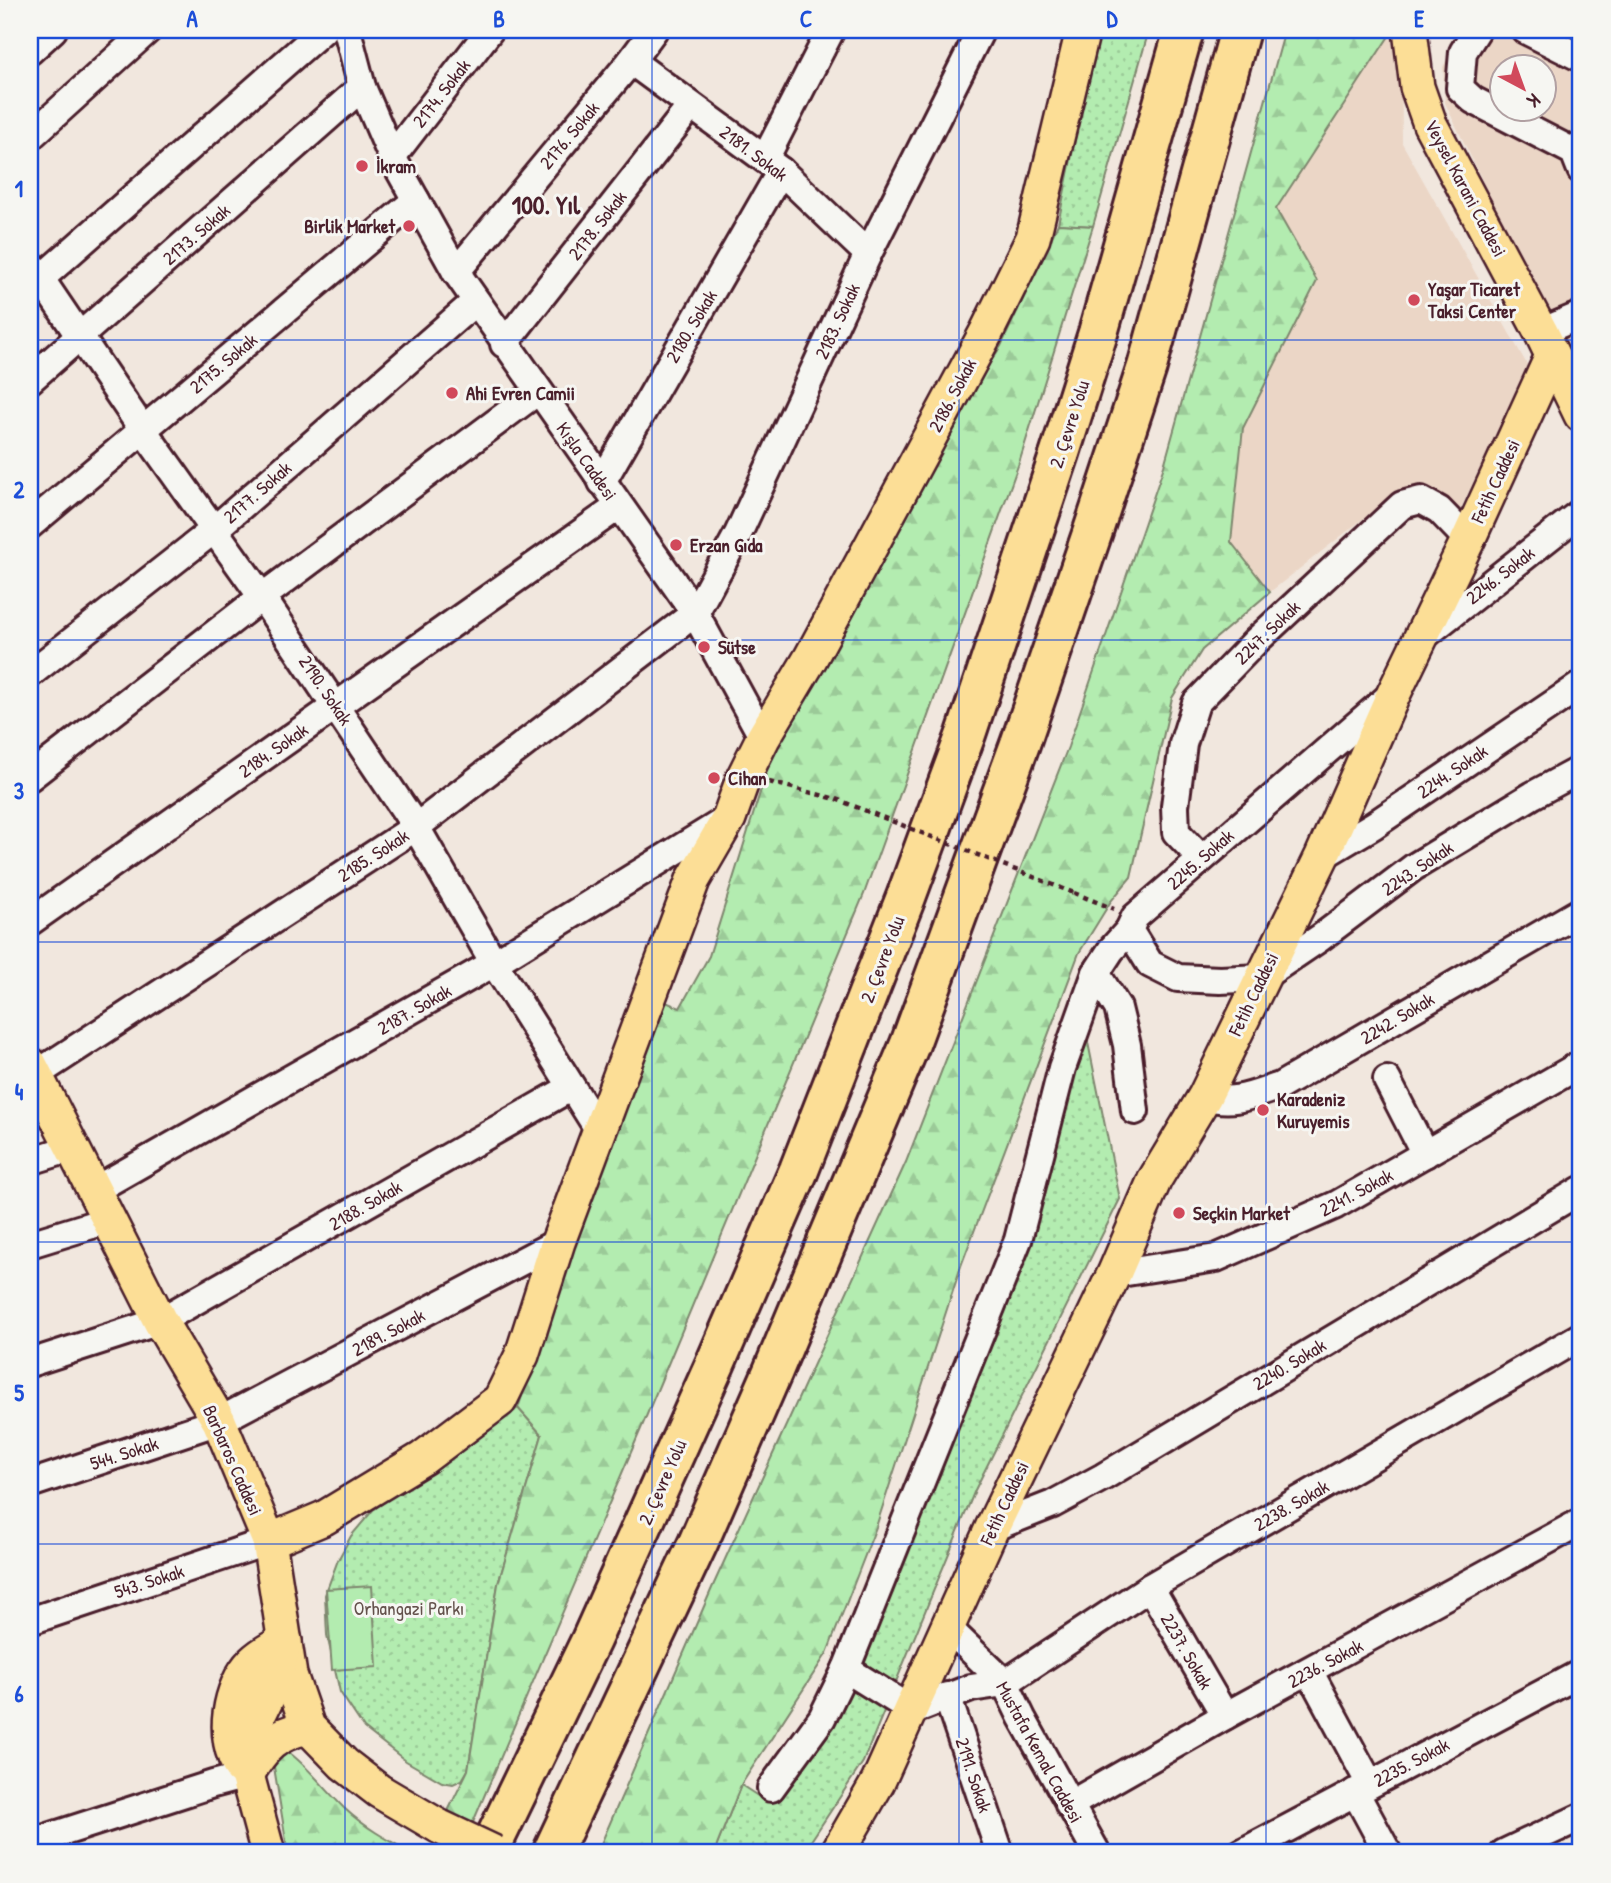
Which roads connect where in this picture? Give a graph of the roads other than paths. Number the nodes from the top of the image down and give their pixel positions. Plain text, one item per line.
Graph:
1 (53, 30) edge
2 (148, 30) edge
3 (323, 30) edge
4 (347, 30) edge
5 (490, 30) edge
6 (653, 30) edge
7 (831, 30) edge
8 (981, 30) edge
9 (1083, 30) edge
10 (1184, 30) edge
11 (1240, 30) edge
12 (1410, 30) edge
13 (1478, 30) edge
14 (1525, 30) edge
15 (30, 51) edge
16 (1581, 58) edge
17 (631, 61) junction
18 (362, 87) junction
19 (691, 106) junction
20 (30, 137) edge
21 (1579, 152) edge
22 (392, 157) junction
23 (773, 165) junction
24 (416, 200) junction
25 (868, 254) junction
26 (456, 272) junction
27 (34, 276) edge
28 (476, 301) junction
29 (1581, 315) edge
30 (79, 337) junction
31 (504, 344) junction
32 (1558, 355) edge
33 (30, 380) edge
34 (538, 391) junction
35 (1581, 415) edge
36 (143, 430) junction
37 (602, 482) junction
38 (619, 506) junction
39 (1581, 512) edge
40 (30, 525) edge
41 (215, 529) junction
42 (1468, 540) junction
43 (262, 597) junction
44 (695, 613) junction
45 (1420, 639) junction
46 (30, 674) edge
47 (1581, 685) edge
48 (1394, 693) junction
49 (336, 705) junction
50 (764, 738) junction
51 (1581, 769) edge
52 (30, 777) edge
53 (729, 818) junction
54 (416, 827) junction
55 (1322, 856) junction
56 (1201, 858) junction
57 (1581, 911) edge
58 (30, 922) edge
59 (1132, 923) junction
60 (494, 963) junction
61 (1096, 973) junction
62 (1261, 978) junction
63 (1581, 1064) edge
64 (32, 1069) edge
65 (1387, 1080) dead end
66 (570, 1088) junction
67 (1205, 1096) junction
68 (1135, 1111) dead end
69 (600, 1132) junction
70 (72, 1148) junction
71 (1425, 1154) junction
72 (30, 1161) edge
73 (1581, 1190) edge
74 (100, 1205) junction
75 (558, 1242) junction
76 (30, 1244) edge
77 (1114, 1274) junction
78 (160, 1321) junction
79 (1581, 1336) edge
80 (30, 1363) edge
81 (219, 1421) junction
82 (30, 1484) edge
83 (1581, 1522) edge
84 (992, 1528) junction
85 (269, 1541) junction
86 (1150, 1587) junction
87 (30, 1621) edge
88 (947, 1627) junction
89 (285, 1641) junction
90 (846, 1669) junction
91 (1310, 1671) junction
92 (1581, 1673) edge
93 (1005, 1682) junction
94 (947, 1696) junction
95 (911, 1709) junction
96 (1225, 1716) junction
97 (308, 1727) junction
98 (247, 1775) junction
99 (771, 1788) dead end
100 (1363, 1788) junction
101 (1069, 1805) junction
102 (1581, 1817) edge
103 (30, 1843) edge
104 (268, 1853) edge
105 (488, 1853) edge
106 (495, 1853) edge
107 (552, 1853) edge
108 (837, 1853) edge
109 (1000, 1853) edge
110 (1097, 1853) edge
111 (1241, 1853) edge
112 (1388, 1853) edge
113 (1504, 1853) edge

1 - 15 street
2 - 20 street
3 - 27 street
4 - 18 street, Kışla Caddesi
5 - 22 street, 2174. Sokak
6 - 17 street, 2176. Sokak
7 - 23 street, 2180. Sokak
8 - 25 street, 2183. Sokak
9 - 50 main road, 2186. Sokak
10 - 105 highway, 2. Çevre Yolu
11 - 107 highway
12 - 32 main road, Veysel Karani Caddesi
13 - 21 street
14 - 16 street
17 - 19 street, 2181. Sokak
17 - 26 street, 2176. Sokak
18 - 22 street, Kışla Caddesi
18 - 30 street, 2173. Sokak
19 - 23 street, 2181. Sokak
19 - 31 street, 2178. Sokak
22 - 24 street, Kışla Caddesi
23 - 25 street, 2181. Sokak
23 - 37 street, 2180. Sokak
24 - 26 street, Kışla Caddesi
24 - 36 street, 2175. Sokak
25 - 44 street, 2183. Sokak
26 - 28 street, Kışla Caddesi
27 - 30 street, 2190. Sokak
28 - 31 street, Kışla Caddesi
28 - 41 street, 2177. Sokak
29 - 32 street
30 - 33 street, 2173. Sokak
30 - 36 street, 2190. Sokak
31 - 34 street, Kışla Caddesi
32 - 35 main road, Veysel Karani Caddesi
32 - 42 main road, Fetih Caddesi
34 - 37 street, Kışla Caddesi
34 - 43 street
36 - 40 street, 2175. Sokak
36 - 41 street, 2190. Sokak
37 - 38 street, Kışla Caddesi
38 - 44 street, Kışla Caddesi
38 - 49 street, 2184. Sokak
39 - 45 street, 2246. Sokak
41 - 43 street, 2190. Sokak
41 - 46 street, 2177. Sokak
42 - 45 main road, Fetih Caddesi
42 - 56 street, 2247. Sokak
43 - 49 street, 2190. Sokak
43 - 52 street
44 - 50 street, Kışla Caddesi
44 - 54 street, 2185. Sokak
45 - 48 main road, Fetih Caddesi
47 - 55 street, 2244. Sokak
48 - 55 main road, Fetih Caddesi
48 - 56 street, 2245. Sokak
49 - 54 street, 2190. Sokak
49 - 58 street, 2184. Sokak
50 - 53 main road, 2186. Sokak
51 - 62 street, 2243. Sokak
53 - 60 street, 2187. Sokak
53 - 69 main road, 2186. Sokak
54 - 60 street, 2190. Sokak
54 - 64 street, 2185. Sokak
55 - 62 main road, Fetih Caddesi
56 - 59 street, 2245. Sokak
57 - 67 street, 2242. Sokak
59 - 61 street, 2245. Sokak
59 - 62 street
60 - 66 street, 2190. Sokak
60 - 74 street, 2187. Sokak
61 - 68 street
61 - 90 street, 2245. Sokak
62 - 67 main road, Fetih Caddesi
63 - 71 street, 2241. Sokak
64 - 70 main road, Barbaros Caddesi
65 - 71 street
66 - 69 street, 2190. Sokak
66 - 78 street, 2188. Sokak
67 - 77 main road, Fetih Caddesi
69 - 75 main road, 2186. Sokak
70 - 72 street
70 - 74 main road, Barbaros Caddesi
71 - 77 street, 2241. Sokak
73 - 84 street, 2240. Sokak
74 - 76 street, 2187. Sokak
74 - 78 main road, Barbaros Caddesi
75 - 81 street, 2189. Sokak
75 - 85 main road, 2186. Sokak
77 - 84 main road, Fetih Caddesi
78 - 80 street, 2188. Sokak
78 - 81 main road, Barbaros Caddesi
79 - 86 street, 2238. Sokak
81 - 82 street, 544. Sokak
81 - 85 main road, Barbaros Caddesi
83 - 91 street, 2236. Sokak
84 - 88 main road, Fetih Caddesi
85 - 87 street, 543. Sokak
85 - 89 main road, Barbaros Caddesi
86 - 93 street, 2238. Sokak
86 - 96 street, 2237. Sokak
88 - 93 street, Mustafa Kemal Caddesi
88 - 95 main road, Fetih Caddesi
89 - 97 main road, Barbaros Caddesi
89 - 98 main road
90 - 95 street
90 - 99 street, 2245. Sokak
91 - 96 street, 2236. Sokak
91 - 100 street
92 - 100 street, 2235. Sokak
93 - 94 street
93 - 101 street, Mustafa Kemal Caddesi
94 - 95 street
94 - 109 street, 2191. Sokak
95 - 108 main road, Fetih Caddesi
96 - 101 street, 2236. Sokak
97 - 98 main road
97 - 106 main road, Barbaros Caddesi, bridge
98 - 103 street
98 - 104 main road
100 - 111 street, 2235. Sokak
100 - 112 street
101 - 110 street, Mustafa Kemal Caddesi
102 - 113 street

